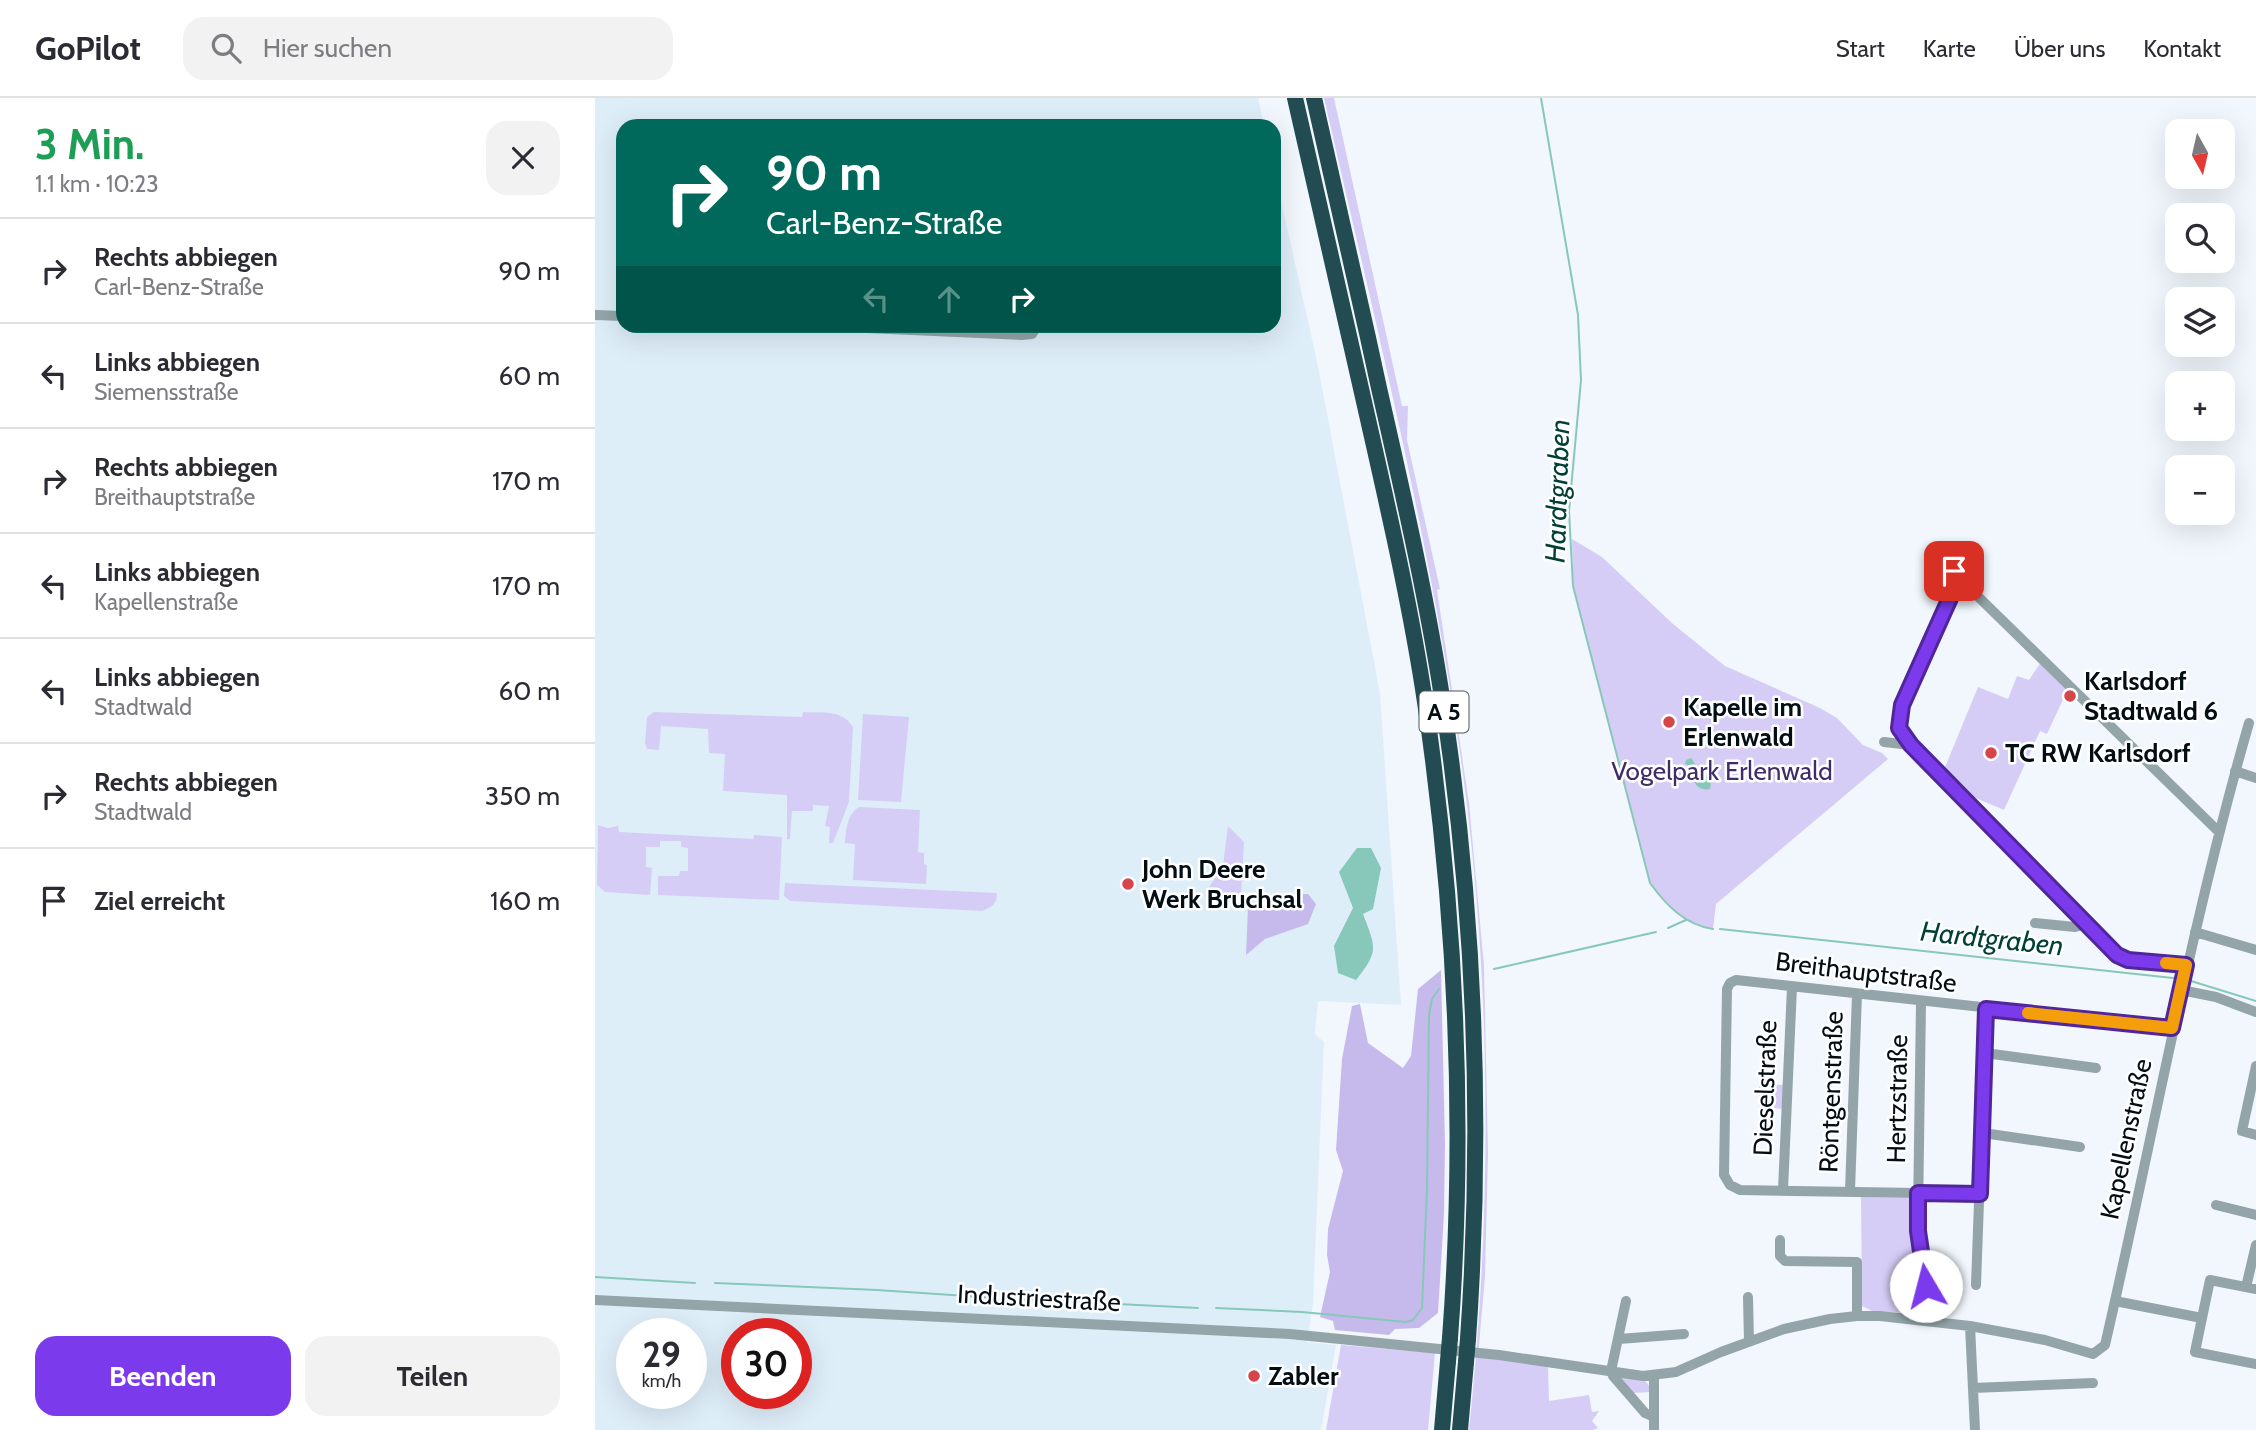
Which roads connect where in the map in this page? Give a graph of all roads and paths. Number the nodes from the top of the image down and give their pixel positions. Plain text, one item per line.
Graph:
1 (1295, 98) edge
2 (1314, 98) edge
3 (595, 315) edge
4 (616, 316) edge
5 (978, 333) edge
6 (1033, 333) edge
7 (1954, 560) dead end
8 (1959, 578) junction
9 (1974, 593) junction
10 (1951, 598) junction
11 (2249, 723) dead end
12 (1899, 728) junction
13 (1911, 745) junction
14 (2235, 771) junction
15 (2256, 778) edge
16 (2219, 832) junction
17 (2035, 923) dead end
18 (2086, 924) junction
19 (2195, 932) junction
20 (2256, 950) edge
21 (2185, 970) junction
22 (1792, 987) junction
23 (2182, 988) junction
24 (1857, 994) junction
25 (1921, 1002) junction
26 (1986, 1009) junction
27 (2256, 1012) edge
28 (2172, 1028) junction
29 (1985, 1053) junction
30 (2256, 1066) edge
31 (2096, 1068) dead end
32 (1983, 1132) junction
33 (2256, 1135) edge
34 (2080, 1147) dead end
35 (1783, 1190) junction
36 (1850, 1191) junction
37 (1918, 1193) junction
38 (1980, 1194) junction
39 (2216, 1205) dead end
40 (2256, 1215) edge
41 (1780, 1240) dead end
42 (2256, 1245) edge
43 (1976, 1285) dead end
44 (2251, 1288) edge
45 (1748, 1297) dead end
46 (595, 1300) edge
47 (1626, 1301) dead end
48 (2115, 1301) junction
49 (1857, 1316) junction
50 (2202, 1318) junction
51 (1930, 1321) junction
52 (1970, 1326) junction
53 (1684, 1334) dead end
54 (1619, 1339) junction
55 (1749, 1341) junction
56 (1473, 1357) junction
57 (2256, 1364) edge
58 (1611, 1371) junction
59 (1654, 1376) junction
60 (2093, 1383) dead end
61 (1973, 1388) junction
62 (1654, 1417) junction
63 (1442, 1430) edge
64 (1460, 1430) edge
65 (1654, 1430) edge
66 (1975, 1430) edge

1 - 63 highway, A 5, bridge
2 - 56 highway, A 5, bridge
3 - 4 street
5 - 6 street
7 - 8 street
8 - 9 street
8 - 10 street
9 - 10 street
9 - 16 street
10 - 12 street
11 - 14 street, Kapellenstraße
12 - 13 street
12 - 13 street
13 - 18 street
14 - 15 street
14 - 16 street, Kapellenstraße
16 - 19 street, Kapellenstraße
17 - 18 street
18 - 21 street
19 - 20 street
19 - 21 street, Kapellenstraße
21 - 23 street, Kapellenstraße
22 - 24 street, Breithauptstraße
22 - 35 street, Dieselstraße
22 - 35 street, Breithauptstraße
23 - 27 street
23 - 28 street, Kapellenstraße
24 - 25 street, Breithauptstraße
24 - 36 street, Röntgenstraße
25 - 26 street, Breithauptstraße
25 - 37 street, Hertzstraße
26 - 28 street, Breithauptstraße
26 - 29 street
28 - 48 street, Kapellenstraße
29 - 31 street
29 - 32 street
30 - 33 street
32 - 34 street
32 - 38 street
35 - 36 street
36 - 37 street
37 - 38 street
37 - 51 street, Hertzstraße
38 - 43 street
39 - 40 street
41 - 49 street
42 - 44 street
44 - 50 street
45 - 55 street
46 - 56 street, Industriestraße
47 - 54 street
48 - 50 street
48 - 52 street, Kapellenstraße
49 - 51 street, Kapellenstraße
49 - 55 street, Kapellenstraße
50 - 57 street
51 - 52 street, Kapellenstraße
52 - 61 street
53 - 54 street
54 - 58 street
55 - 59 street, Kapellenstraße
56 - 58 street, Industriestraße
56 - 64 highway, A 5
58 - 59 street, Industriestraße
58 - 62 street
59 - 62 street
60 - 61 street
61 - 66 street
62 - 65 street

